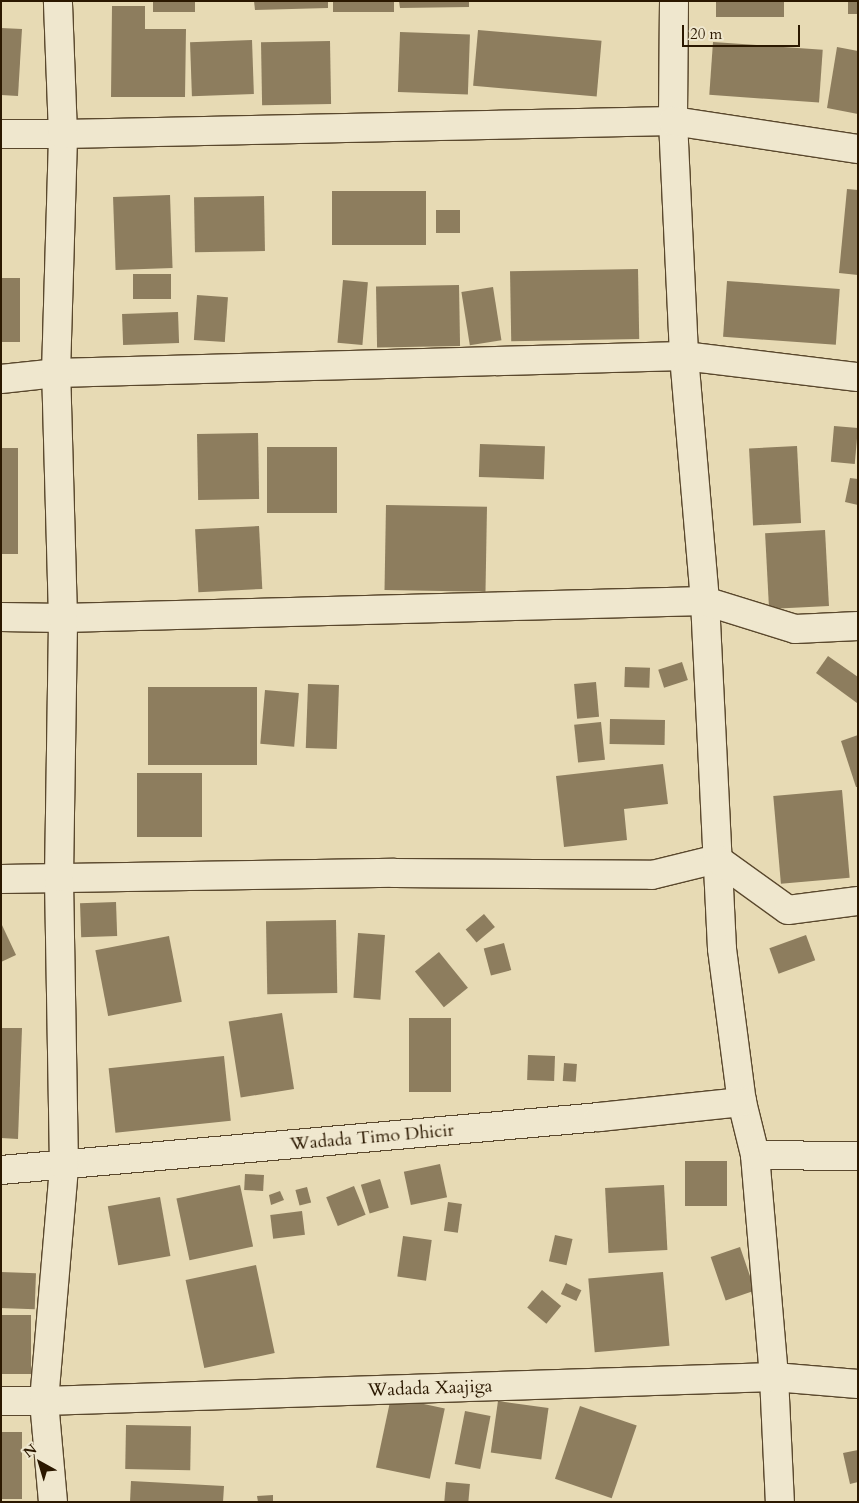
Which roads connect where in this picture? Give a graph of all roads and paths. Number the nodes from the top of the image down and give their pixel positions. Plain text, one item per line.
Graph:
1 (58, 1) edge
2 (674, 1) edge
3 (673, 121) junction
4 (1, 134) edge
5 (63, 134) junction
6 (858, 149) edge
7 (684, 356) junction
8 (56, 373) junction
9 (858, 377) edge
10 (1, 379) edge
11 (705, 601) junction
12 (1, 617) edge
13 (63, 618) junction
14 (858, 626) edge
15 (717, 859) junction
16 (59, 877) junction
17 (1, 879) edge
18 (858, 901) edge
19 (742, 1102) junction
20 (755, 1155) junction
21 (858, 1156) edge
22 (64, 1166) junction
23 (1, 1170) edge
24 (774, 1377) junction
25 (858, 1384) edge
26 (1, 1400) edge
27 (44, 1401) junction
28 (53, 1502) edge
29 (780, 1502) edge

1 - 5 street
2 - 3 street
3 - 5 street
3 - 6 street
3 - 7 street
4 - 5 street
5 - 8 street
7 - 8 street
7 - 9 street
7 - 11 street
8 - 10 street
8 - 13 street
11 - 13 street
11 - 14 street
11 - 15 street
12 - 13 street
13 - 16 street
15 - 16 street
15 - 18 street
15 - 19 street
16 - 17 street
16 - 22 street
19 - 20 street
19 - 22 street, Wadada Timo Dhicir
20 - 21 street
20 - 24 street
22 - 23 street, Wadada Timo Dhicir
22 - 27 street
24 - 25 street, Wadada Xaajiga
24 - 27 street, Wadada Xaajiga
24 - 29 street
26 - 27 street, Wadada Xaajiga
27 - 28 street

